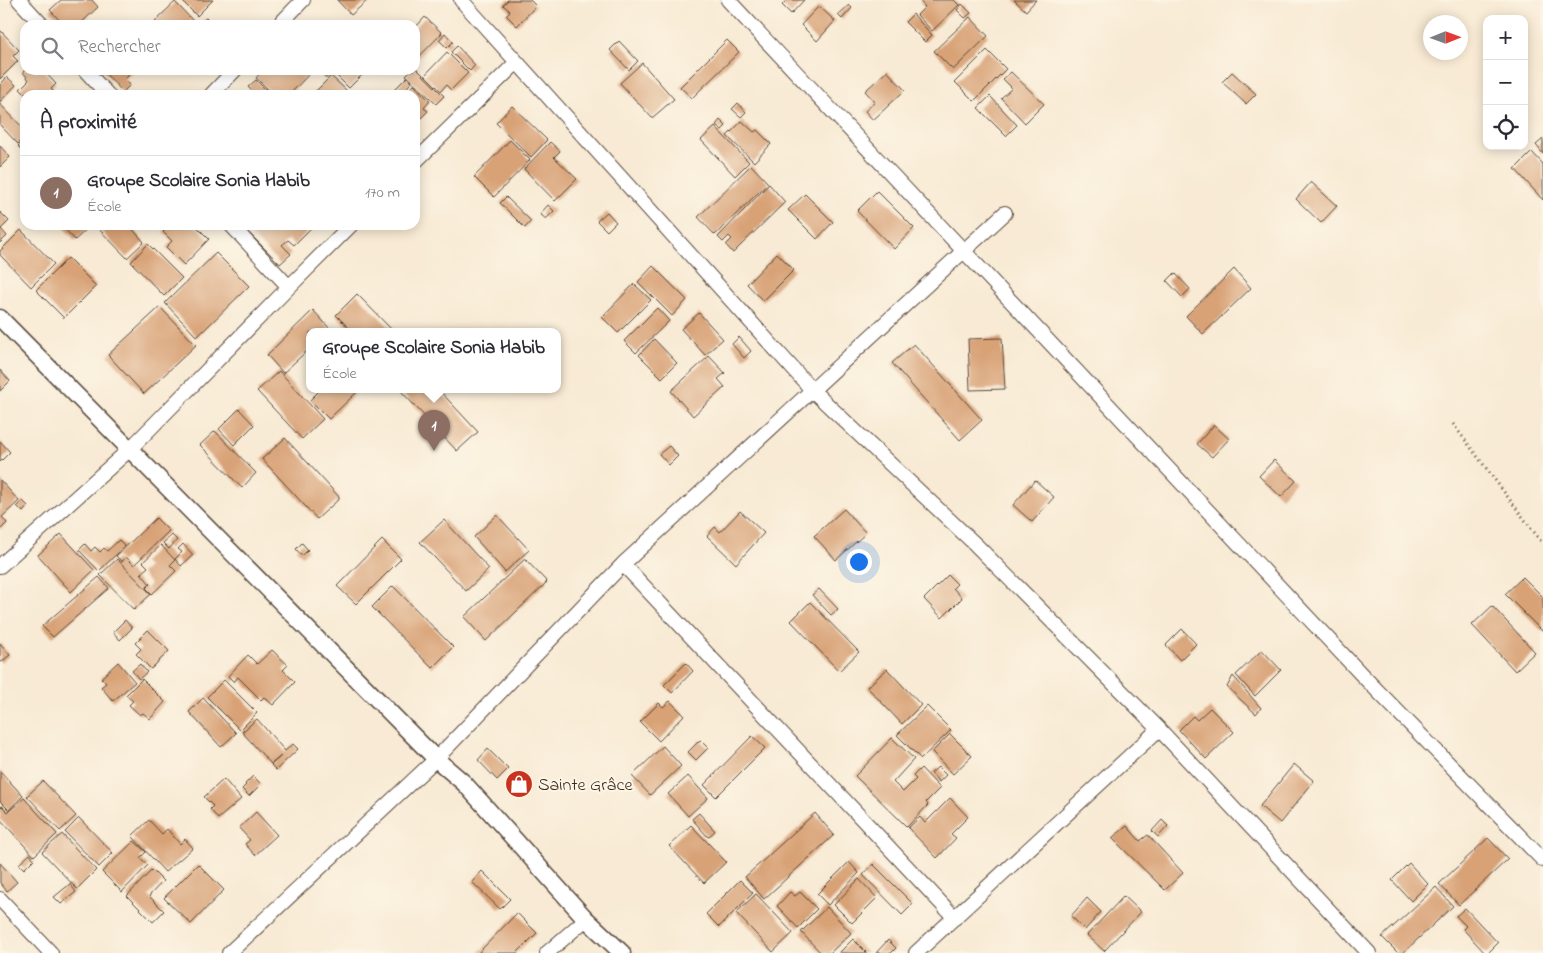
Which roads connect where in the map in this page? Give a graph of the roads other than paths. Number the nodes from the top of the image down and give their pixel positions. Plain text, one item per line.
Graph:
1 (303, 0) edge
2 (462, 0) edge
3 (728, 0) edge
4 (23, 1) edge
5 (38, 20) edge
6 (284, 20) edge
7 (516, 63) junction
8 (90, 75) edge
9 (230, 75) edge
10 (103, 90) edge
11 (216, 90) edge
12 (420, 157) edge
13 (1005, 212) dead end
14 (236, 230) edge
15 (347, 230) edge
16 (963, 252) junction
17 (289, 286) junction
18 (0, 318) edge
19 (813, 391) junction
20 (130, 449) junction
21 (622, 564) junction
22 (0, 566) edge
23 (1159, 729) junction
24 (436, 759) junction
25 (1543, 860) edge
26 (0, 900) edge
27 (955, 918) junction
28 (586, 919) junction
29 (51, 953) edge
30 (229, 953) edge
31 (547, 953) edge
32 (622, 953) edge
33 (916, 953) edge
34 (1369, 953) edge

1 - 6 street
2 - 7 street
3 - 16 street
4 - 5 street
7 - 12 street
7 - 19 street
8 - 10 street
9 - 11 street
13 - 16 street
14 - 17 street
15 - 17 street
16 - 19 street
16 - 25 street
17 - 20 street
18 - 20 street
19 - 21 street
19 - 23 street
20 - 22 street
20 - 24 street
21 - 24 street
21 - 27 street
23 - 27 street
23 - 34 street
24 - 28 street
24 - 30 street
26 - 29 street
27 - 33 street
28 - 31 street
28 - 32 street

